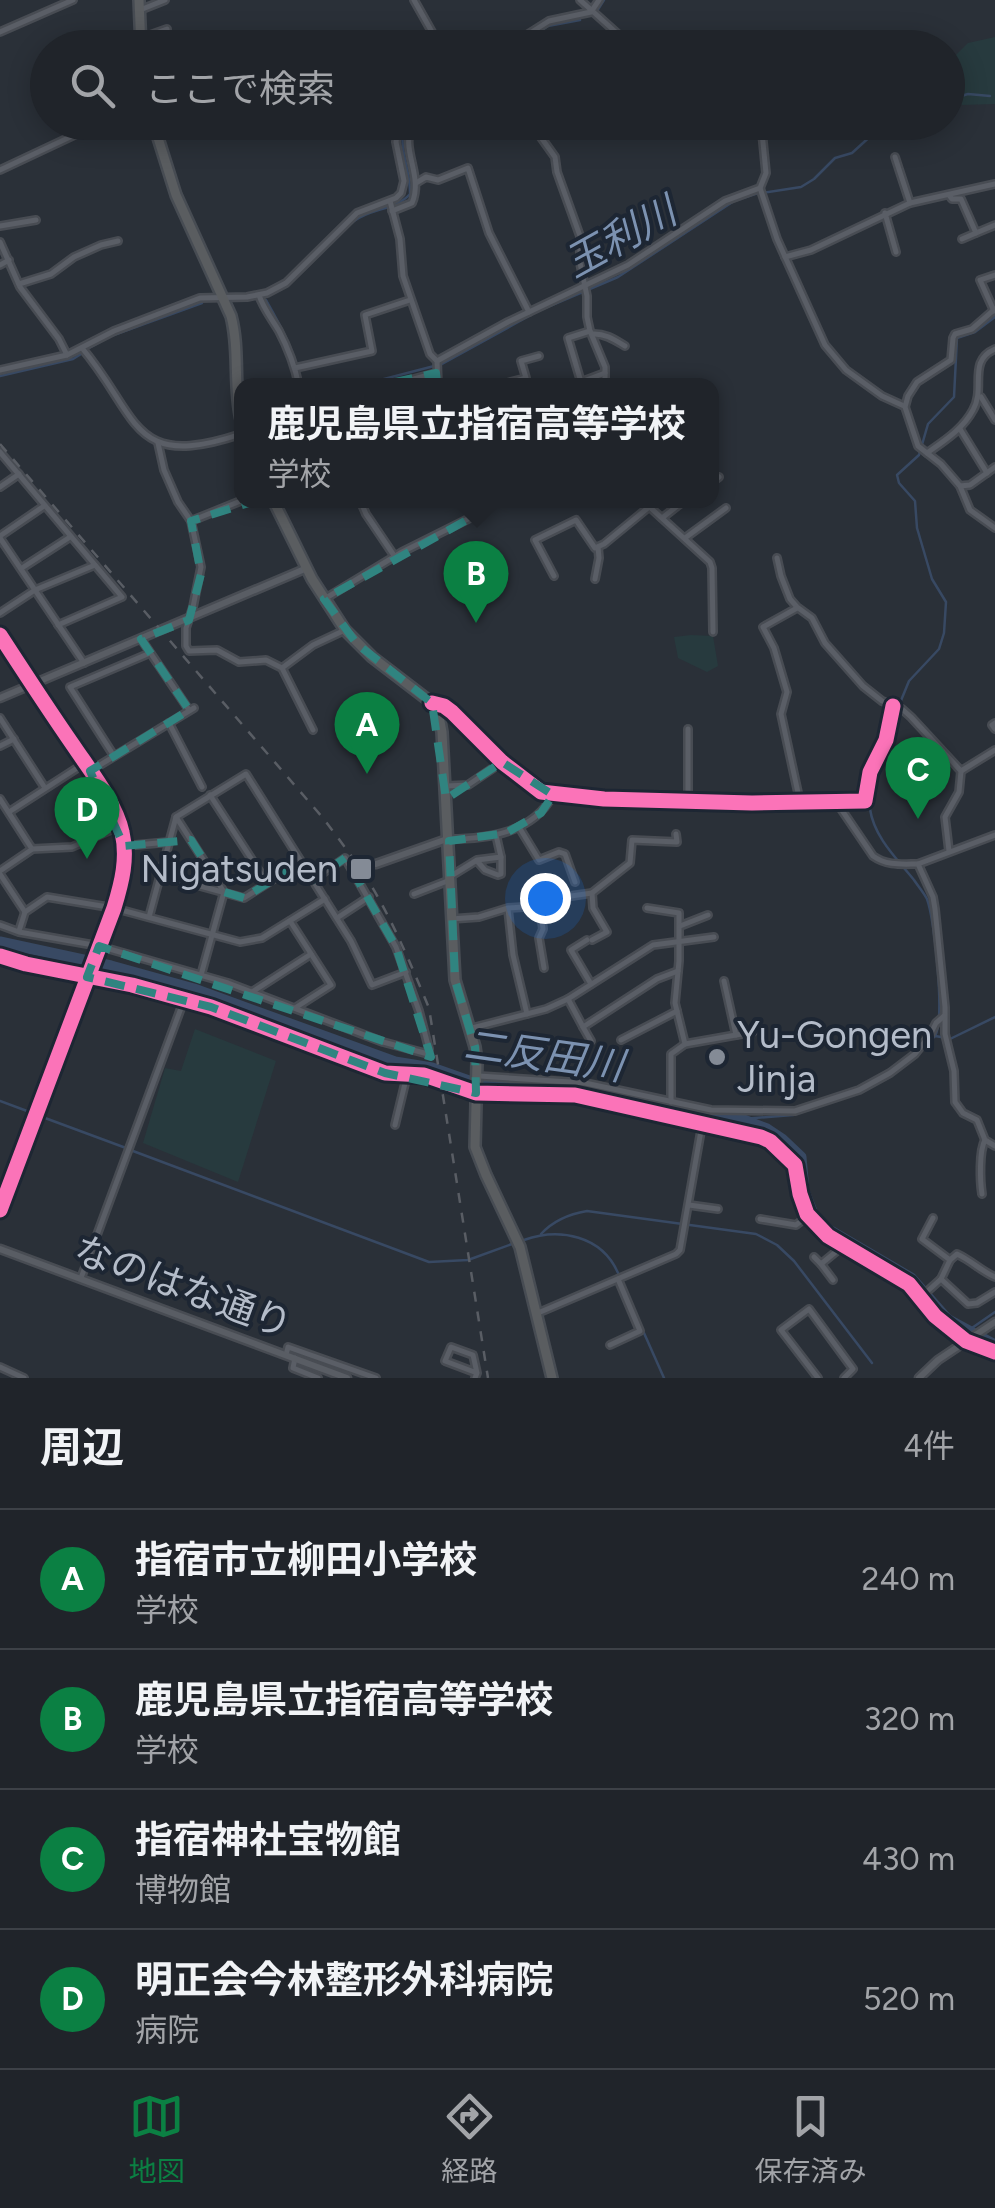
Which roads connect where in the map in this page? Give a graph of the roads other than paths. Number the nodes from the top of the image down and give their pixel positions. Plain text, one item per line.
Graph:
1 (73, 0) edge
2 (165, 0) edge
3 (414, 0) edge
4 (580, 0) edge
5 (599, 0) edge
6 (139, 5) edge
7 (591, 12) junction
8 (140, 30) edge
9 (431, 30) edge
10 (535, 30) edge
11 (612, 30) edge
12 (0, 32) edge
13 (64, 140) edge
14 (158, 140) edge
15 (396, 140) edge
16 (407, 140) edge
17 (543, 140) edge
18 (763, 140) edge
19 (894, 157) dead end
20 (0, 170) edge
21 (416, 182) junction
22 (994, 185) edge
23 (760, 188) junction
24 (949, 195) junction
25 (910, 202) junction
26 (391, 206) junction
27 (885, 214) junction
28 (36, 220) dead end
29 (995, 225) edge
30 (0, 226) edge
31 (976, 233) junction
32 (962, 238) dead end
33 (118, 241) dead end
34 (0, 242) edge
35 (896, 252) dead end
36 (785, 257) junction
37 (9, 260) junction
38 (0, 265) edge
39 (995, 275) edge
40 (19, 284) junction
41 (584, 287) junction
42 (224, 298) junction
43 (260, 298) junction
44 (410, 300) junction
45 (994, 310) edge
46 (530, 312) junction
47 (591, 332) junction
48 (626, 346) dead end
49 (82, 348) junction
50 (993, 349) edge
51 (67, 355) junction
52 (539, 356) dead end
53 (995, 357) edge
54 (436, 361) junction
55 (297, 368) junction
56 (0, 370) edge
57 (436, 373) junction
58 (606, 373) junction
59 (236, 378) edge
60 (298, 378) edge
61 (418, 378) edge
62 (437, 378) edge
63 (526, 378) edge
64 (580, 378) edge
65 (592, 378) edge
66 (606, 378) edge
67 (980, 395) junction
68 (905, 407) junction
69 (995, 420) edge
70 (960, 428) junction
71 (234, 436) edge
72 (158, 443) junction
73 (0, 452) edge
74 (927, 453) junction
75 (995, 466) edge
76 (987, 473) junction
77 (19, 474) junction
78 (960, 486) junction
79 (0, 487) edge
80 (234, 504) edge
81 (44, 506) junction
82 (277, 508) edge
83 (363, 508) edge
84 (472, 508) edge
85 (648, 508) edge
86 (650, 508) edge
87 (675, 508) edge
88 (726, 508) dead end
89 (662, 518) junction
90 (192, 521) junction
91 (995, 528) edge
92 (70, 536) junction
93 (0, 537) edge
94 (685, 538) junction
95 (598, 547) junction
96 (395, 557) junction
97 (778, 558) dead end
98 (95, 565) junction
99 (22, 568) junction
100 (307, 568) junction
101 (554, 576) dead end
102 (594, 579) dead end
103 (35, 590) junction
104 (324, 599) junction
105 (797, 608) junction
106 (0, 613) edge
107 (188, 620) junction
108 (58, 625) junction
109 (345, 630) junction
110 (713, 632) dead end
111 (0, 636) edge
112 (141, 639) junction
113 (150, 652) junction
114 (84, 663) junction
115 (282, 668) junction
116 (32, 684) junction
117 (0, 698) edge
118 (432, 702) junction
119 (894, 706) junction
120 (0, 718) edge
121 (168, 723) junction
122 (688, 729) dead end
123 (313, 730) dead end
124 (14, 739) junction
125 (0, 746) edge
126 (995, 750) edge
127 (114, 756) junction
128 (85, 762) junction
129 (502, 762) junction
130 (90, 771) junction
131 (961, 772) junction
132 (446, 786) junction
133 (202, 787) dead end
134 (46, 788) junction
135 (553, 794) junction
136 (210, 795) junction
137 (0, 799) edge
138 (836, 800) junction
139 (688, 801) junction
140 (800, 802) junction
141 (9, 812) junction
142 (176, 816) junction
143 (120, 826) junction
144 (519, 826) junction
145 (676, 834) dead end
146 (496, 835) junction
147 (995, 835) edge
148 (448, 839) junction
149 (170, 842) junction
150 (124, 846) junction
151 (32, 850) junction
152 (949, 851) junction
153 (500, 857) junction
154 (477, 860) junction
155 (301, 862) junction
156 (376, 864) dead end
157 (918, 864) junction
158 (0, 873) edge
159 (160, 875) junction
160 (498, 875) junction
161 (450, 878) junction
162 (313, 880) junction
163 (575, 882) dead end
164 (267, 883) junction
165 (489, 883) dead end
166 (224, 892) junction
167 (592, 893) junction
168 (414, 894) dead end
169 (369, 896) junction
170 (325, 898) junction
171 (540, 906) junction
172 (114, 908) junction
173 (508, 908) junction
174 (647, 908) dead end
175 (25, 912) junction
176 (708, 914) dead end
177 (149, 917) junction
178 (337, 918) junction
179 (451, 918) junction
180 (290, 921) junction
181 (0, 925) edge
182 (680, 926) junction
183 (19, 932) junction
184 (212, 934) junction
185 (714, 937) dead end
186 (680, 942) junction
187 (98, 949) junction
188 (311, 954) junction
189 (0, 956) edge
190 (544, 968) dead end
191 (678, 971) junction
192 (406, 972) junction
193 (201, 975) junction
194 (87, 976) junction
195 (724, 981) dead end
196 (591, 984) junction
197 (252, 992) junction
198 (568, 999) junction
199 (184, 1000) junction
200 (295, 1008) junction
201 (676, 1011) junction
202 (527, 1014) junction
203 (944, 1016) junction
204 (583, 1026) junction
205 (469, 1029) junction
206 (754, 1032) dead end
207 (736, 1035) junction
208 (621, 1040) dead end
209 (591, 1041) dead end
210 (685, 1044) junction
211 (407, 1074) junction
212 (477, 1083) junction
213 (671, 1102) junction
214 (394, 1125) dead end
215 (702, 1125) junction
216 (984, 1140) junction
217 (995, 1146) edge
218 (982, 1194) dead end
219 (689, 1205) junction
220 (718, 1209) dead end
221 (0, 1210) edge
222 (808, 1216) junction
223 (933, 1218) dead end
224 (760, 1219) dead end
225 (843, 1246) junction
226 (0, 1249) edge
227 (814, 1257) dead end
228 (950, 1260) junction
229 (821, 1264) junction
230 (995, 1276) edge
231 (81, 1279) junction
232 (618, 1279) junction
233 (941, 1279) junction
234 (833, 1280) dead end
235 (995, 1292) edge
236 (924, 1294) junction
237 (538, 1313) junction
238 (995, 1322) edge
239 (967, 1341) junction
240 (610, 1345) dead end
241 (995, 1352) edge
242 (286, 1354) junction
243 (295, 1358) junction
244 (0, 1367) edge
245 (476, 1376) edge
246 (24, 1378) edge
247 (318, 1378) edge
248 (347, 1378) edge
249 (376, 1378) edge
250 (552, 1378) edge
251 (818, 1378) edge
252 (844, 1378) edge
253 (919, 1378) edge

1 - 12 street
2 - 6 street
3 - 9 street
4 - 7 street
5 - 7 street
6 - 8 highway
7 - 10 street
7 - 11 street
13 - 20 street
14 - 42 highway
15 - 26 street
16 - 21 street
17 - 41 street
18 - 23 street
19 - 25 street
21 - 26 street
21 - 46 street
22 - 24 street
23 - 36 street
23 - 41 street
24 - 25 street
24 - 31 street
25 - 27 street
26 - 43 street
26 - 44 street
27 - 35 street
27 - 36 street
28 - 30 street
29 - 31 street
31 - 32 street
33 - 40 street
34 - 37 street
36 - 68 street
37 - 38 street
37 - 40 street
39 - 45 street
40 - 51 street
41 - 46 street
41 - 47 street
42 - 43 street
42 - 49 street
42 - 59 highway
43 - 55 street
44 - 54 street
44 - 55 street
45 - 68 street
46 - 54 street
47 - 48 street
47 - 58 street
47 - 64 street
49 - 51 street
49 - 72 street
50 - 53 street
50 - 67 street
51 - 56 street
52 - 63 street
54 - 57 street
55 - 60 street
57 - 61 street
57 - 62 street
58 - 65 street
58 - 66 street
67 - 69 street
67 - 70 street
68 - 74 street
70 - 74 street
70 - 76 street
71 - 72 street
72 - 90 street
73 - 77 street
74 - 78 street
75 - 76 street
76 - 78 street
77 - 79 street
77 - 81 street
78 - 91 street
80 - 90 street
81 - 92 street
81 - 93 street
82 - 100 highway
83 - 96 street
84 - 96 street
85 - 95 street
86 - 89 street
87 - 89 street
88 - 94 street
89 - 94 street
90 - 107 street
92 - 98 street
92 - 99 street
93 - 99 street
94 - 110 street
95 - 101 street
95 - 102 street
96 - 104 street
97 - 105 street
98 - 103 street
98 - 108 street
99 - 103 street
100 - 104 highway
100 - 107 street
103 - 106 street
103 - 108 street
104 - 109 highway
105 - 119 street
105 - 140 street
107 - 112 street
107 - 115 street
108 - 114 street
109 - 115 street
109 - 118 highway
111 - 116 street
112 - 113 street
112 - 114 street
113 - 121 street
113 - 127 street
114 - 116 street
115 - 123 street
116 - 117 street
116 - 128 street
118 - 129 street
118 - 132 highway
119 - 131 street
119 - 138 street
120 - 124 street
121 - 127 street
121 - 133 street
122 - 139 street
124 - 125 street
124 - 134 street
126 - 131 street
127 - 130 street
128 - 130 street
128 - 134 street
129 - 132 street
129 - 135 street
130 - 143 street
131 - 152 street
132 - 148 highway
134 - 141 street
135 - 139 street
135 - 144 street
136 - 142 street
136 - 155 street
136 - 164 street
137 - 141 street
138 - 140 street
138 - 157 street
139 - 140 street
141 - 151 street
142 - 149 street
142 - 166 street
143 - 150 street
143 - 151 street
144 - 146 street
144 - 163 street
145 - 167 street
146 - 148 street
146 - 153 street
147 - 152 street
148 - 156 street
148 - 161 highway
149 - 150 street
149 - 159 street
150 - 172 street
151 - 158 street
152 - 157 street
153 - 154 street
153 - 160 street
154 - 160 street
154 - 161 street
155 - 162 street
155 - 164 street
157 - 203 street
158 - 175 street
159 - 166 street
159 - 177 street
160 - 165 street
161 - 168 street
161 - 179 highway
162 - 169 street
162 - 170 street
164 - 166 street
166 - 184 street
167 - 171 street
167 - 196 street
169 - 178 street
169 - 192 street
170 - 178 street
170 - 180 street
171 - 173 street
171 - 190 street
172 - 175 street
172 - 177 street
172 - 187 street
173 - 179 street
173 - 202 street
174 - 182 street
175 - 183 street
176 - 182 street
177 - 184 street
178 - 192 street
179 - 205 highway
180 - 184 street
180 - 188 street
181 - 183 street
182 - 186 street
183 - 187 street
184 - 193 street
185 - 186 street
186 - 191 street
186 - 196 street
187 - 193 street
187 - 194 street
188 - 197 street
188 - 200 street
189 - 194 street
191 - 201 street
191 - 204 street
192 - 200 street
193 - 197 street
194 - 199 street
194 - 221 street
195 - 207 street
196 - 198 street
197 - 200 street
198 - 202 street
198 - 204 street
199 - 211 street
199 - 231 street
201 - 208 street
201 - 210 street
202 - 205 street
203 - 213 street
203 - 216 street
204 - 209 street
205 - 212 highway
206 - 207 street
207 - 210 street
210 - 213 street
211 - 212 street
211 - 214 street
212 - 213 street
212 - 215 street
212 - 237 highway
215 - 219 street
215 - 222 street
216 - 217 street
216 - 218 street
219 - 220 street
219 - 232 street
222 - 224 street
222 - 225 street
223 - 228 street
225 - 229 street
225 - 236 street
226 - 231 street, なのはな通り
227 - 229 street
228 - 230 street
228 - 233 street
229 - 234 street
231 - 242 street, なのはな通り
232 - 237 street
232 - 240 street
233 - 235 street
233 - 236 street
236 - 239 street
237 - 250 highway
238 - 239 street
239 - 241 street
239 - 253 street
242 - 243 street, なのはな通り
242 - 249 street
243 - 247 street
243 - 248 street, なのはな通り
244 - 246 street
245 - 245 street
251 - 252 street

